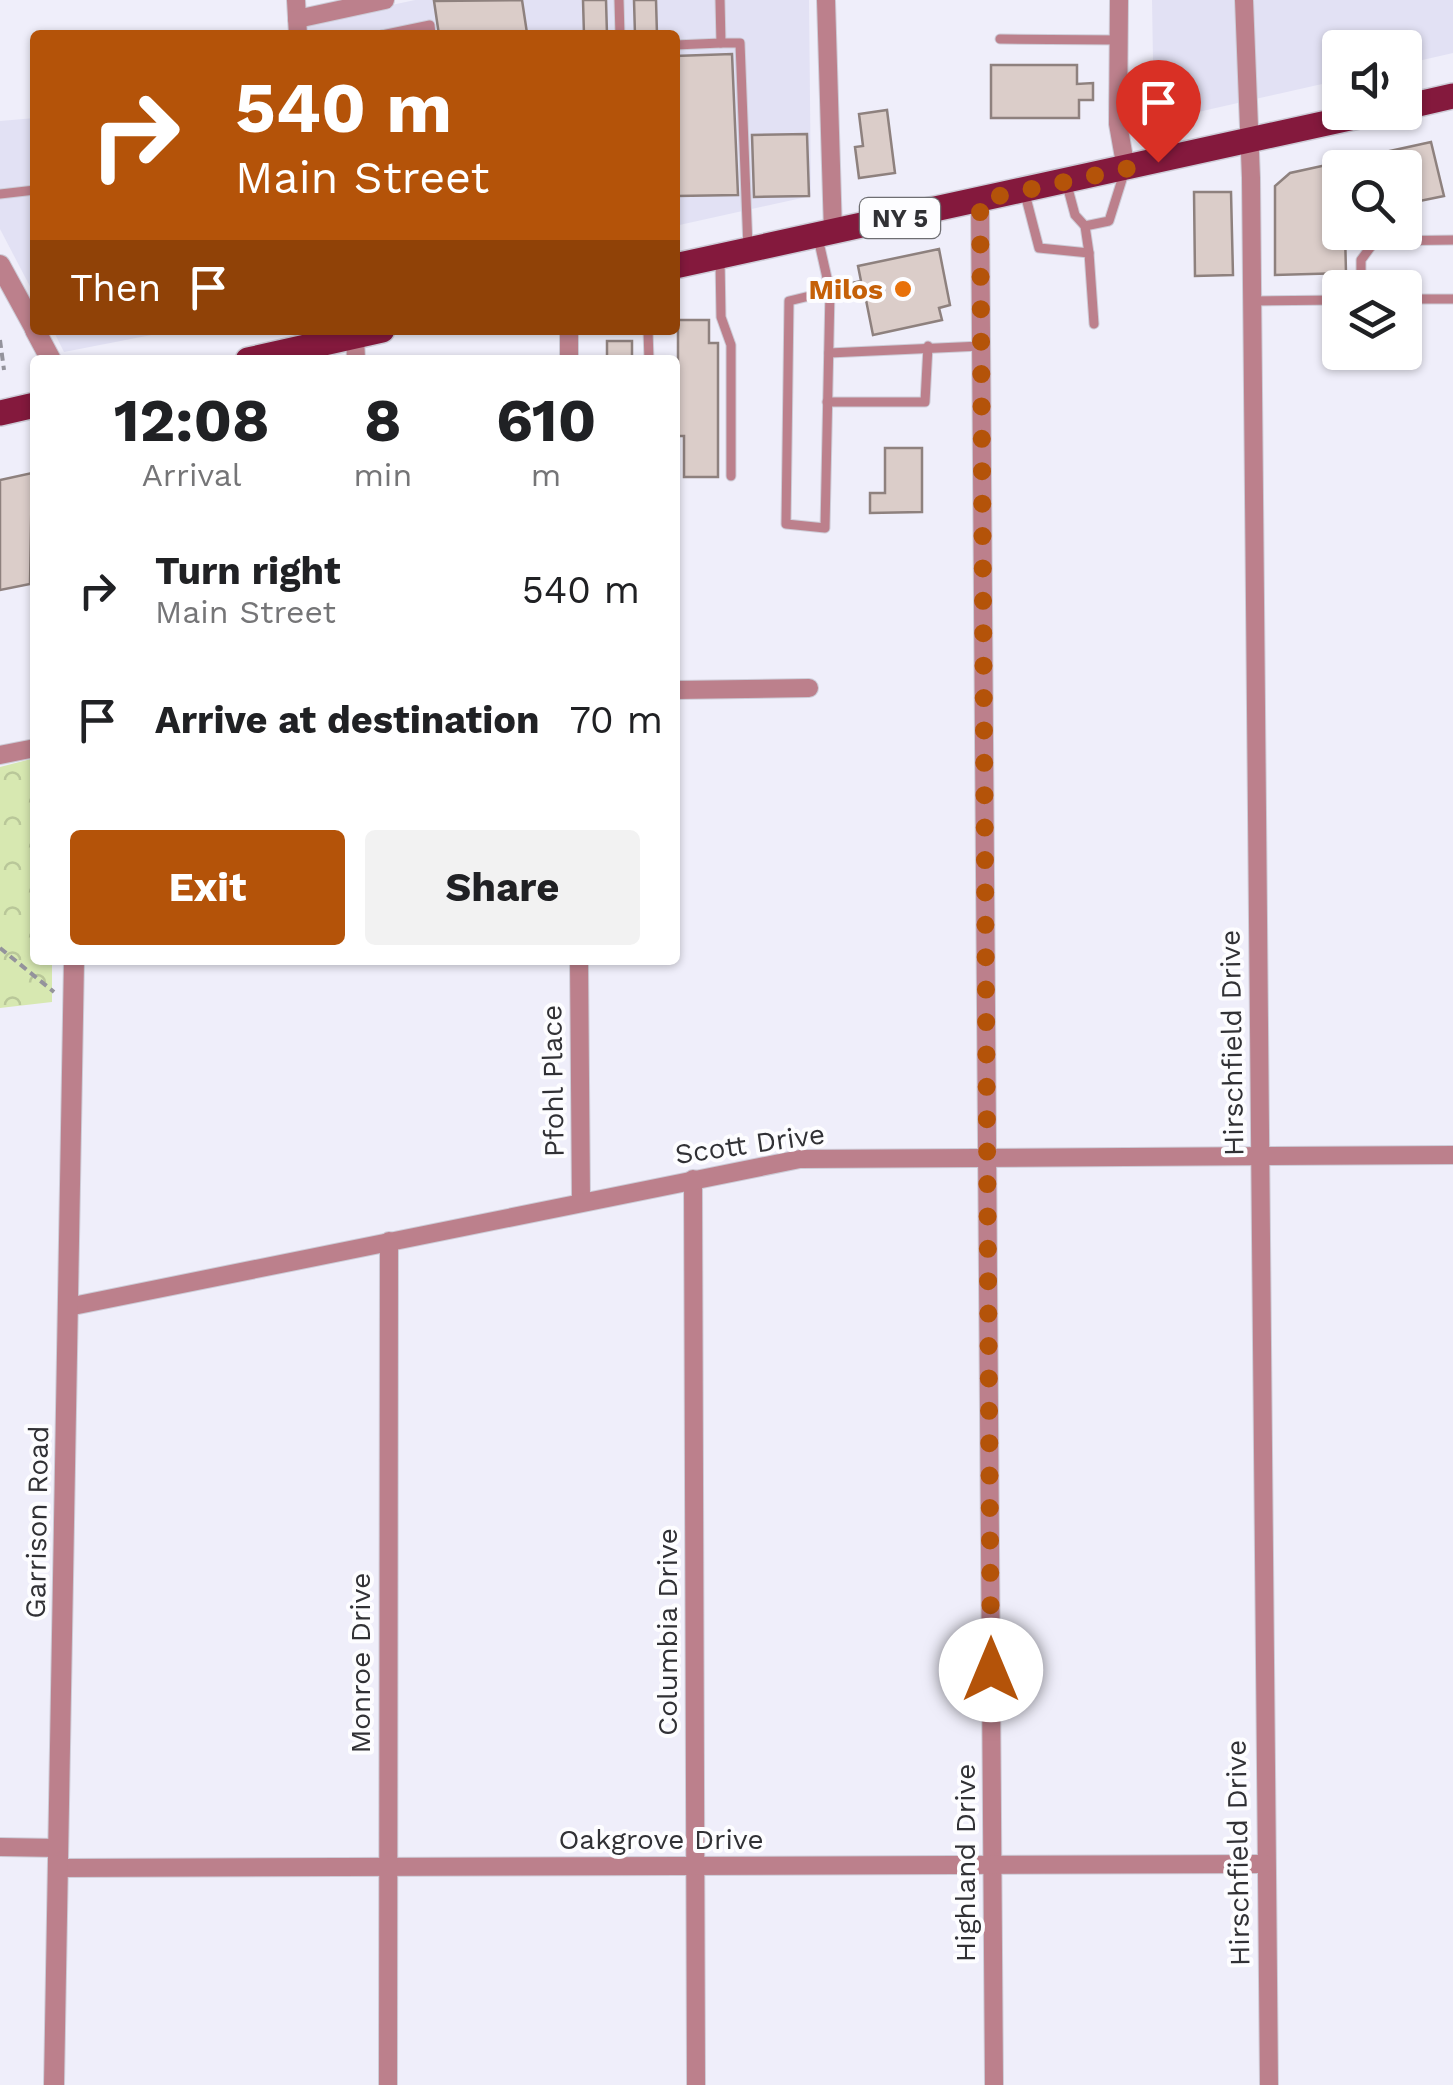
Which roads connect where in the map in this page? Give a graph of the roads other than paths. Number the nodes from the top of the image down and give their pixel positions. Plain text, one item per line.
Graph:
1 (384, 0) edge
2 (619, 0) edge
3 (720, 0) edge
4 (826, 0) edge
5 (1120, 0) edge
6 (1244, 0) edge
7 (297, 18) edge
8 (406, 30) edge
9 (430, 30) edge
10 (620, 30) edge
11 (1000, 39) dead end
12 (1119, 40) junction
13 (721, 43) junction
14 (680, 46) edge
15 (1453, 96) edge
16 (1422, 102) edge
17 (1322, 124) edge
18 (1250, 140) junction
19 (1126, 170) junction
20 (1066, 182) junction
21 (30, 191) edge
22 (1024, 191) junction
23 (0, 194) edge
24 (980, 200) junction
25 (1085, 226) junction
26 (825, 234) junction
27 (1453, 240) edge
28 (748, 250) junction
29 (1089, 253) junction
30 (720, 256) junction
31 (680, 265) edge
32 (0, 266) edge
33 (1361, 270) edge
34 (830, 290) junction
35 (1453, 298) edge
36 (1422, 299) edge
37 (1322, 300) edge
38 (1252, 301) junction
39 (30, 321) edge
40 (1094, 324) dead end
41 (309, 338) edge
42 (928, 346) junction
43 (981, 346) junction
44 (356, 348) edge
45 (828, 353) junction
46 (262, 355) edge
47 (828, 402) junction
48 (30, 407) edge
49 (0, 413) edge
50 (731, 476) dead end
51 (808, 688) dead end
52 (680, 690) edge
53 (30, 749) edge
54 (0, 756) edge
55 (74, 965) edge
56 (579, 965) edge
57 (1453, 1155) edge
58 (1261, 1157) junction
59 (987, 1158) junction
60 (693, 1179) junction
61 (581, 1200) junction
62 (389, 1240) junction
63 (68, 1306) junction
64 (0, 1847) edge
65 (58, 1858) junction
66 (1265, 1864) junction
67 (387, 1866) junction
68 (694, 1866) junction
69 (993, 1866) junction
70 (54, 2085) edge
71 (388, 2085) edge
72 (696, 2085) edge
73 (994, 2085) edge
74 (1268, 2085) edge

1 - 7 street
2 - 10 lane
3 - 13 lane
4 - 26 street
5 - 12 street
6 - 18 street, Hirschfield Drive
8 - 9 lane
11 - 12 lane
12 - 19 street
13 - 14 lane
13 - 28 lane
15 - 16 main road
17 - 18 main road, NY 5
18 - 19 main road, NY 5
18 - 38 street, Hirschfield Drive
19 - 20 main road, NY 5
19 - 25 lane
20 - 22 main road, NY 5
20 - 25 lane
21 - 23 lane
22 - 24 main road, NY 5
22 - 29 lane
24 - 26 main road, NY 5
24 - 43 street, Highland Drive
25 - 29 lane
26 - 28 main road, NY 5
26 - 34 lane
27 - 33 lane
28 - 30 main road, NY 5
29 - 40 lane
30 - 31 main road, NY 5
30 - 50 lane
32 - 39 street
34 - 45 lane
34 - 47 lane
35 - 36 lane
37 - 38 lane
38 - 58 street, Hirschfield Drive
41 - 44 main road
41 - 46 main road
42 - 43 lane
42 - 45 lane
42 - 47 lane
43 - 59 street, Highland Drive
45 - 47 lane
48 - 49 main road
51 - 52 street
53 - 54 street
55 - 63 street, Garrison Road
56 - 61 street, Pfohl Place
57 - 58 street, Scott Drive
58 - 59 street, Scott Drive
58 - 66 street, Hirschfield Drive
59 - 60 street, Scott Drive
59 - 69 street, Highland Drive
60 - 61 street, Scott Drive
60 - 68 street, Columbia Drive
61 - 62 street, Scott Drive
62 - 63 street, Scott Drive
62 - 67 street, Monroe Drive
63 - 65 street, Garrison Road
64 - 65 street, Oakgrove Drive
65 - 67 street, Oakgrove Drive
65 - 70 street, Garrison Road
66 - 69 street, Oakgrove Drive
66 - 74 street, Hirschfield Drive
67 - 68 street, Oakgrove Drive
67 - 71 street, Monroe Drive
68 - 69 street, Oakgrove Drive
68 - 72 street, Columbia Drive
69 - 73 street, Highland Drive

